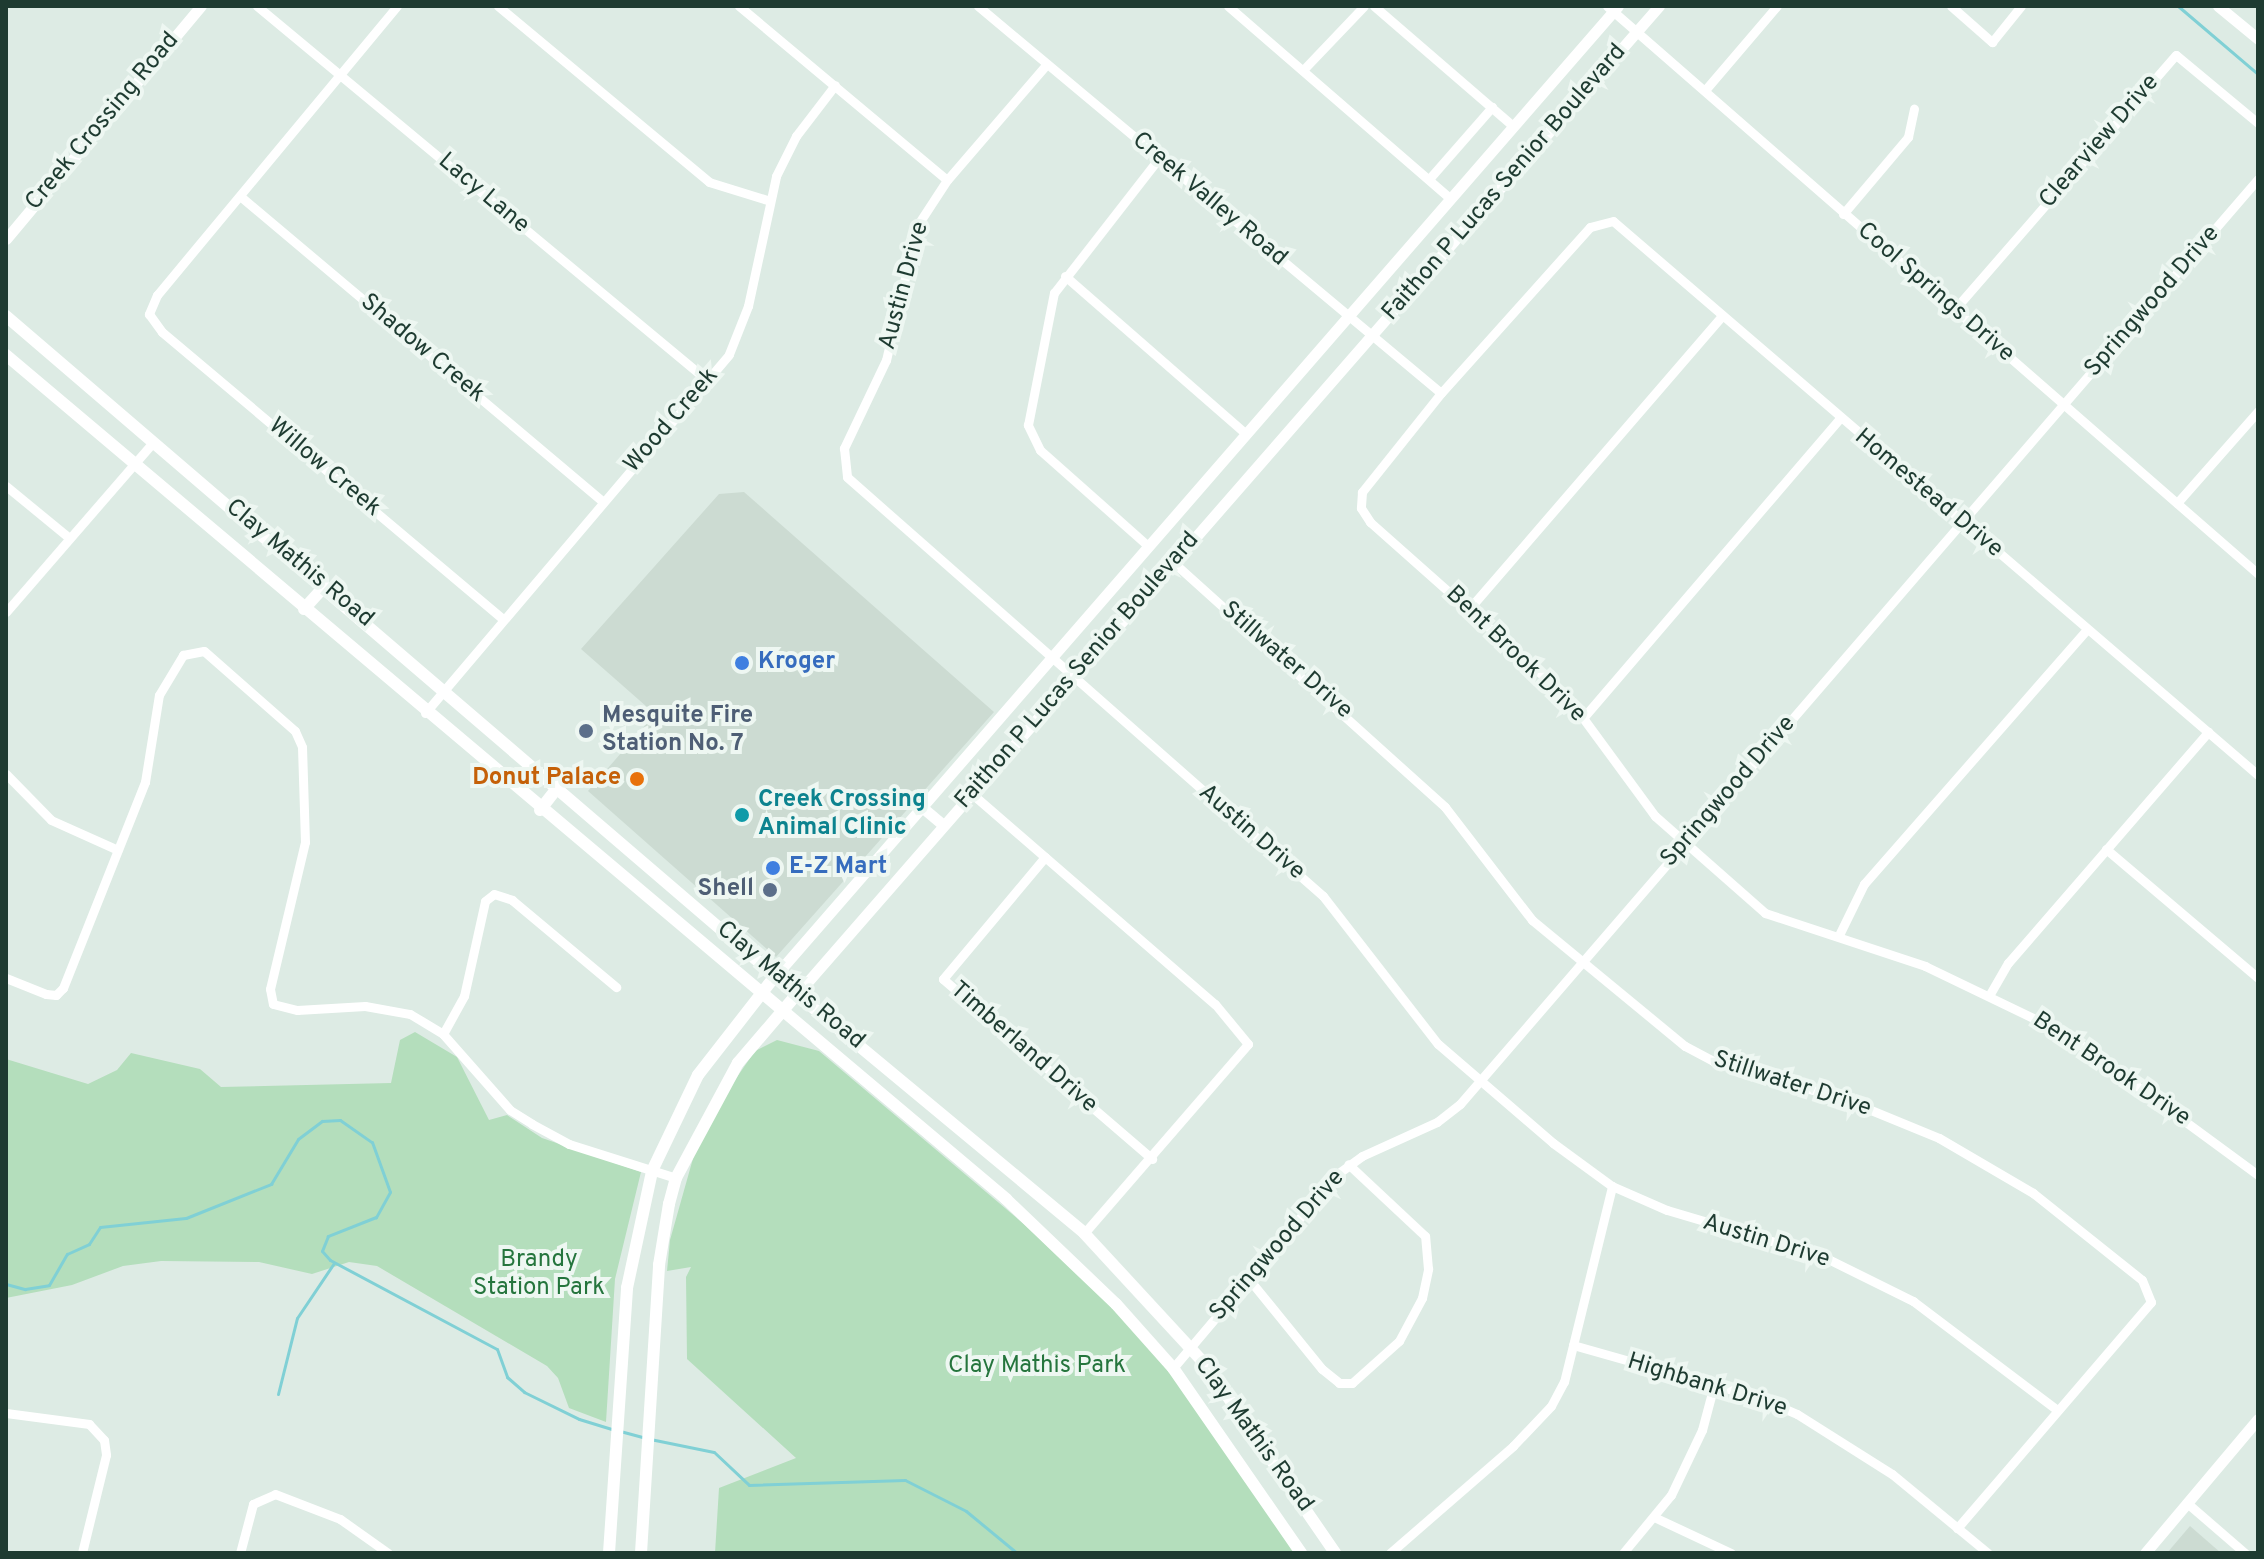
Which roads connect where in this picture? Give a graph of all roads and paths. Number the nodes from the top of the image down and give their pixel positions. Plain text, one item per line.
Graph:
1 (201, 6) edge
2 (257, 6) edge
3 (397, 6) edge
4 (498, 6) edge
5 (739, 6) edge
6 (978, 6) edge
7 (1228, 6) edge
8 (1364, 6) edge
9 (1374, 6) edge
10 (1659, 6) edge
11 (1777, 6) edge
12 (1951, 6) edge
13 (2021, 6) edge
14 (2218, 6) edge
15 (1613, 8) edge
16 (1637, 30) junction
17 (2258, 39) edge
18 (1046, 65) junction
19 (1303, 70) junction
20 (340, 75) junction
21 (835, 85) junction
22 (1706, 89) junction
23 (1492, 107) junction
24 (1914, 109) dead end
25 (2258, 123) edge
26 (1513, 126) junction
27 (1159, 158) junction
28 (1429, 179) junction
29 (2258, 179) edge
30 (947, 180) junction
31 (240, 196) junction
32 (1450, 198) junction
33 (767, 200) junction
34 (1843, 214) junction
35 (1597, 222) joint
36 (6, 239) edge
37 (1065, 276) junction
38 (1954, 310) junction
39 (6, 316) edge
40 (1350, 316) junction
41 (1721, 317) junction
42 (1374, 335) junction
43 (6, 355) edge
44 (708, 381) junction
45 (1441, 393) junction
46 (2064, 406) junction
47 (2258, 411) edge
48 (1839, 419) junction
49 (1245, 433) junction
50 (153, 442) junction
51 (134, 463) junction
52 (6, 486) edge
53 (603, 502) junction
54 (2177, 503) junction
55 (1962, 523) junction
56 (68, 537) junction
57 (1147, 545) junction
58 (1173, 562) junction
59 (2258, 574) edge
60 (325, 586) junction
61 (304, 609) junction
62 (1469, 609) junction
63 (6, 612) edge
64 (503, 619) junction
65 (2087, 629) junction
66 (1052, 658) junction
67 (1072, 676) junction
68 (446, 688) junction
69 (425, 713) junction
70 (1583, 718) junction
71 (2208, 732) junction
72 (6, 774) edge
73 (2258, 775) edge
74 (559, 786) junction
75 (971, 793) junction
76 (923, 808) junction
77 (540, 810) junction
78 (943, 825) junction
79 (1683, 845) junction
80 (2106, 849) junction
81 (118, 850) junction
82 (1045, 857) junction
83 (649, 865) junction
84 (631, 886) junction
85 (1839, 935) junction
86 (1580, 963) junction
87 (775, 976) junction
88 (6, 978) edge
89 (2258, 978) edge
90 (616, 987) dead end
91 (760, 994) junction
92 (797, 994) junction
93 (1990, 994) junction
94 (781, 1012) junction
95 (443, 1034) junction
96 (1480, 1080) junction
97 (1152, 1159) junction
98 (1348, 1164) junction
99 (652, 1171) junction
100 (2257, 1172) edge
101 (676, 1178) junction
102 (1612, 1186) junction
103 (1084, 1233) junction
104 (1248, 1278) junction
105 (1573, 1345) junction
106 (1191, 1349) junction
107 (1173, 1368) junction
108 (1714, 1385) junction
109 (2057, 1410) junction
110 (6, 1413) edge
111 (2258, 1419) edge
112 (2187, 1503) junction
113 (1654, 1517) junction
114 (1957, 1528) junction
115 (82, 1553) edge
116 (240, 1553) edge
117 (388, 1553) edge
118 (609, 1553) edge
119 (641, 1553) edge
120 (1301, 1553) edge
121 (1335, 1553) edge
122 (1390, 1553) edge
123 (1623, 1553) edge
124 (1731, 1553) edge
125 (1988, 1553) edge
126 (2145, 1553) edge
127 (2245, 1553) edge

1 - 36 street, Creek Crossing Road
2 - 20 street, Lacy Lane
3 - 20 street
4 - 33 street
5 - 21 street
6 - 18 street, Creek Valley Road
7 - 19 street
8 - 19 street
9 - 23 street
10 - 16 street, Faithon P Lucas Senior Boulevard
11 - 22 street
12 - 13 street
14 - 17 street
15 - 16 street, Cool Springs Drive
15 - 26 street, Faithon P Lucas Senior Boulevard
16 - 22 street, Cool Springs Drive
16 - 42 street, Faithon P Lucas Senior Boulevard
18 - 27 street, Creek Valley Road
18 - 30 street, Austin Drive
19 - 28 street
20 - 31 street
20 - 44 street, Lacy Lane
21 - 30 street
21 - 33 street, Wood Creek
22 - 34 street, Cool Springs Drive
23 - 26 street
23 - 28 street
24 - 34 street
25 - 38 street, Clearview Drive
26 - 32 street, Faithon P Lucas Senior Boulevard
27 - 37 street
27 - 40 street, Creek Valley Road
28 - 32 street
29 - 46 street, Springwood Drive
30 - 66 street, Austin Drive
31 - 53 street, Shadow Creek
31 - 64 street, Willow Creek
32 - 40 street, Faithon P Lucas Senior Boulevard
33 - 44 street, Wood Creek
34 - 38 street, Cool Springs Drive
35 - 41 street, Homestead Drive
35 - 45 street, Bent Brook Drive
37 - 49 street
37 - 57 street
38 - 46 street, Cool Springs Drive
39 - 50 main road, Clay Mathis Road
40 - 42 street, Creek Valley Road
40 - 49 street, Faithon P Lucas Senior Boulevard
41 - 48 street, Homestead Drive
41 - 62 street
42 - 45 street, Creek Valley Road
42 - 58 street, Faithon P Lucas Senior Boulevard
43 - 51 main road, Clay Mathis Road
44 - 53 street, Wood Creek
45 - 62 street, Bent Brook Drive
46 - 54 street, Cool Springs Drive
46 - 55 street, Springwood Drive
47 - 54 street
48 - 55 street, Homestead Drive
48 - 70 street
49 - 57 street, Faithon P Lucas Senior Boulevard
50 - 51 street
50 - 60 main road, Clay Mathis Road
51 - 56 street
51 - 61 main road, Clay Mathis Road
52 - 56 street
53 - 64 street, Wood Creek
54 - 59 street, Cool Springs Drive
55 - 65 street, Homestead Drive
55 - 79 street, Springwood Drive
56 - 63 street
57 - 66 street, Faithon P Lucas Senior Boulevard
58 - 67 street, Faithon P Lucas Senior Boulevard
58 - 86 street, Stillwater Drive
60 - 61 main road
60 - 68 main road, Clay Mathis Road
61 - 69 main road, Clay Mathis Road
62 - 70 street, Bent Brook Drive
64 - 68 street, Wood Creek
65 - 71 street, Homestead Drive
65 - 85 street
66 - 67 street, Austin Drive
66 - 76 street, Faithon P Lucas Senior Boulevard
67 - 75 street, Faithon P Lucas Senior Boulevard
67 - 96 street, Austin Drive
68 - 69 street, Wood Creek
68 - 74 main road, Clay Mathis Road
69 - 77 main road, Clay Mathis Road
70 - 79 street, Bent Brook Drive
71 - 73 street, Homestead Drive
71 - 80 street
72 - 81 street
74 - 77 main road
74 - 83 main road, Clay Mathis Road
75 - 78 street, Faithon P Lucas Senior Boulevard
75 - 82 street
76 - 78 street
76 - 87 street, Faithon P Lucas Senior Boulevard
77 - 84 main road, Clay Mathis Road
78 - 92 street, Faithon P Lucas Senior Boulevard
79 - 85 street, Bent Brook Drive
79 - 86 street, Springwood Drive
80 - 89 street
80 - 93 street
81 - 88 street
81 - 95 street
82 - 97 street
82 - 97 street, Timberland Drive
83 - 84 main road
83 - 87 main road, Clay Mathis Road
84 - 91 main road, Clay Mathis Road
85 - 93 street, Bent Brook Drive
86 - 96 street, Springwood Drive
86 - 109 street, Stillwater Drive
87 - 91 main road, Faithon P Lucas Senior Boulevard
87 - 92 main road, Clay Mathis Road
90 - 95 street
91 - 94 main road, Clay Mathis Road
91 - 99 main road, Faithon P Lucas Senior Boulevard
92 - 94 main road, Faithon P Lucas Senior Boulevard
92 - 103 main road, Clay Mathis Road
93 - 100 street, Bent Brook Drive
94 - 101 main road, Faithon P Lucas Senior Boulevard
94 - 107 main road, Clay Mathis Road
95 - 99 street
96 - 98 street, Springwood Drive
96 - 102 street, Austin Drive
97 - 103 street
98 - 104 street, Springwood Drive
98 - 104 street
99 - 101 street
99 - 118 main road, Faithon P Lucas Senior Boulevard
101 - 119 main road, Faithon P Lucas Senior Boulevard
102 - 105 street
102 - 109 street, Austin Drive
103 - 106 main road, Clay Mathis Road
104 - 106 street, Springwood Drive
105 - 108 street, Highbank Drive
105 - 122 street
106 - 107 street, Springwood Drive
106 - 121 main road, Clay Mathis Road
107 - 120 main road, Clay Mathis Road
108 - 113 street
108 - 114 street, Highbank Drive
109 - 114 street, Stillwater Drive
110 - 115 street
111 - 112 street
112 - 126 street
112 - 127 street
113 - 123 street
113 - 124 street
114 - 125 street, Highbank Drive
116 - 117 street

